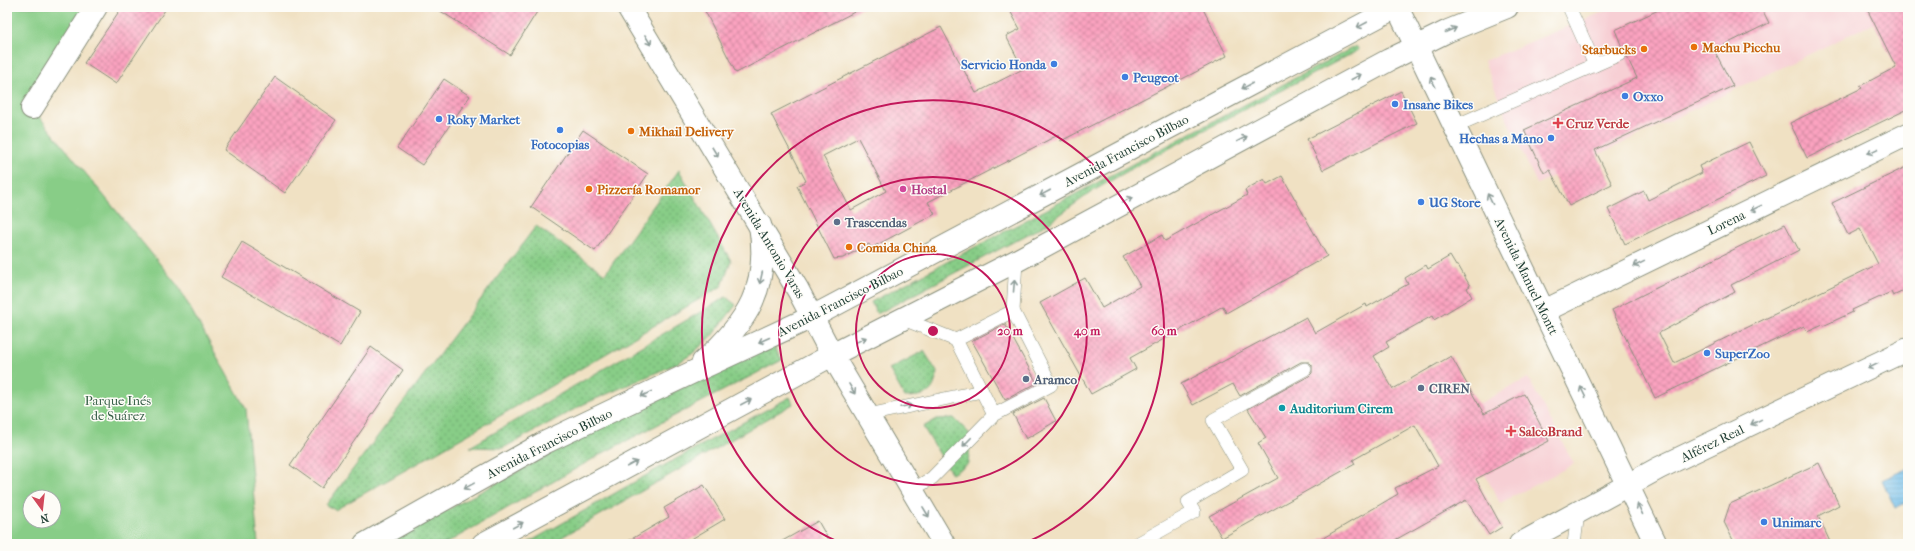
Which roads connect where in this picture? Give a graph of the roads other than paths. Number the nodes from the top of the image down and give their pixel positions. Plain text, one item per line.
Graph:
1 (96, 7) edge
2 (628, 7) edge
3 (1397, 7) edge
4 (1507, 7) edge
5 (1569, 7) edge
6 (1415, 46) junction
7 (1620, 54) dead end
8 (1595, 64) junction
9 (32, 108) dead end
10 (1455, 126) junction
11 (1908, 134) edge
12 (760, 225) junction
13 (1016, 261) junction
14 (1013, 311) junction
15 (1544, 311) junction
16 (812, 317) junction
17 (903, 319) junction
18 (956, 340) junction
19 (1908, 349) edge
20 (832, 355) junction
21 (1305, 369) dead end
22 (691, 373) junction
23 (982, 390) junction
24 (994, 414) junction
25 (868, 415) junction
26 (1628, 485) junction
27 (912, 490) junction
28 (1578, 513) junction
29 (365, 544) edge
30 (483, 544) edge
31 (944, 544) edge
32 (1137, 544) edge
33 (1520, 544) edge
34 (1574, 544) edge
35 (1656, 544) edge

1 - 9 main road
2 -> 12 main road, Avenida Antonio Varas
3 - 6 main road, Avenida Manuel Montt
3 -> 16 main road, Avenida Francisco Bilbao
6 -> 4 main road
5 - 8 lane
10 -> 6 main road, Avenida Manuel Montt
13 -> 6 main road
7 - 8 lane
8 - 10 lane
15 -> 10 main road, Avenida Manuel Montt
11 -> 15 main road, Lorena
12 - 16 main road, Avenida Antonio Varas
12 -> 22 main road
14 -> 13 lane
13 - 17 main road
14 - 18 lane
14 - 24 lane
26 -> 15 main road, Avenida Manuel Montt
16 - 20 main road, Avenida Antonio Varas
16 -> 22 main road, Avenida Francisco Bilbao
17 - 18 lane
20 -> 17 main road
18 - 23 lane
19 -> 26 main road, Alférez Real
20 -> 25 main road, Avenida Antonio Varas
30 -> 20 main road
21 - 32 lane
22 -> 29 main road, Avenida Francisco Bilbao
23 - 24 lane
25 -> 23 lane
24 -> 27 lane
25 - 27 main road, Avenida Antonio Varas
26 - 28 main road, Alférez Real
35 -> 26 main road, Avenida Manuel Montt
27 -> 31 main road, Avenida Antonio Varas
28 - 33 main road, Alférez Real
28 - 34 lane

